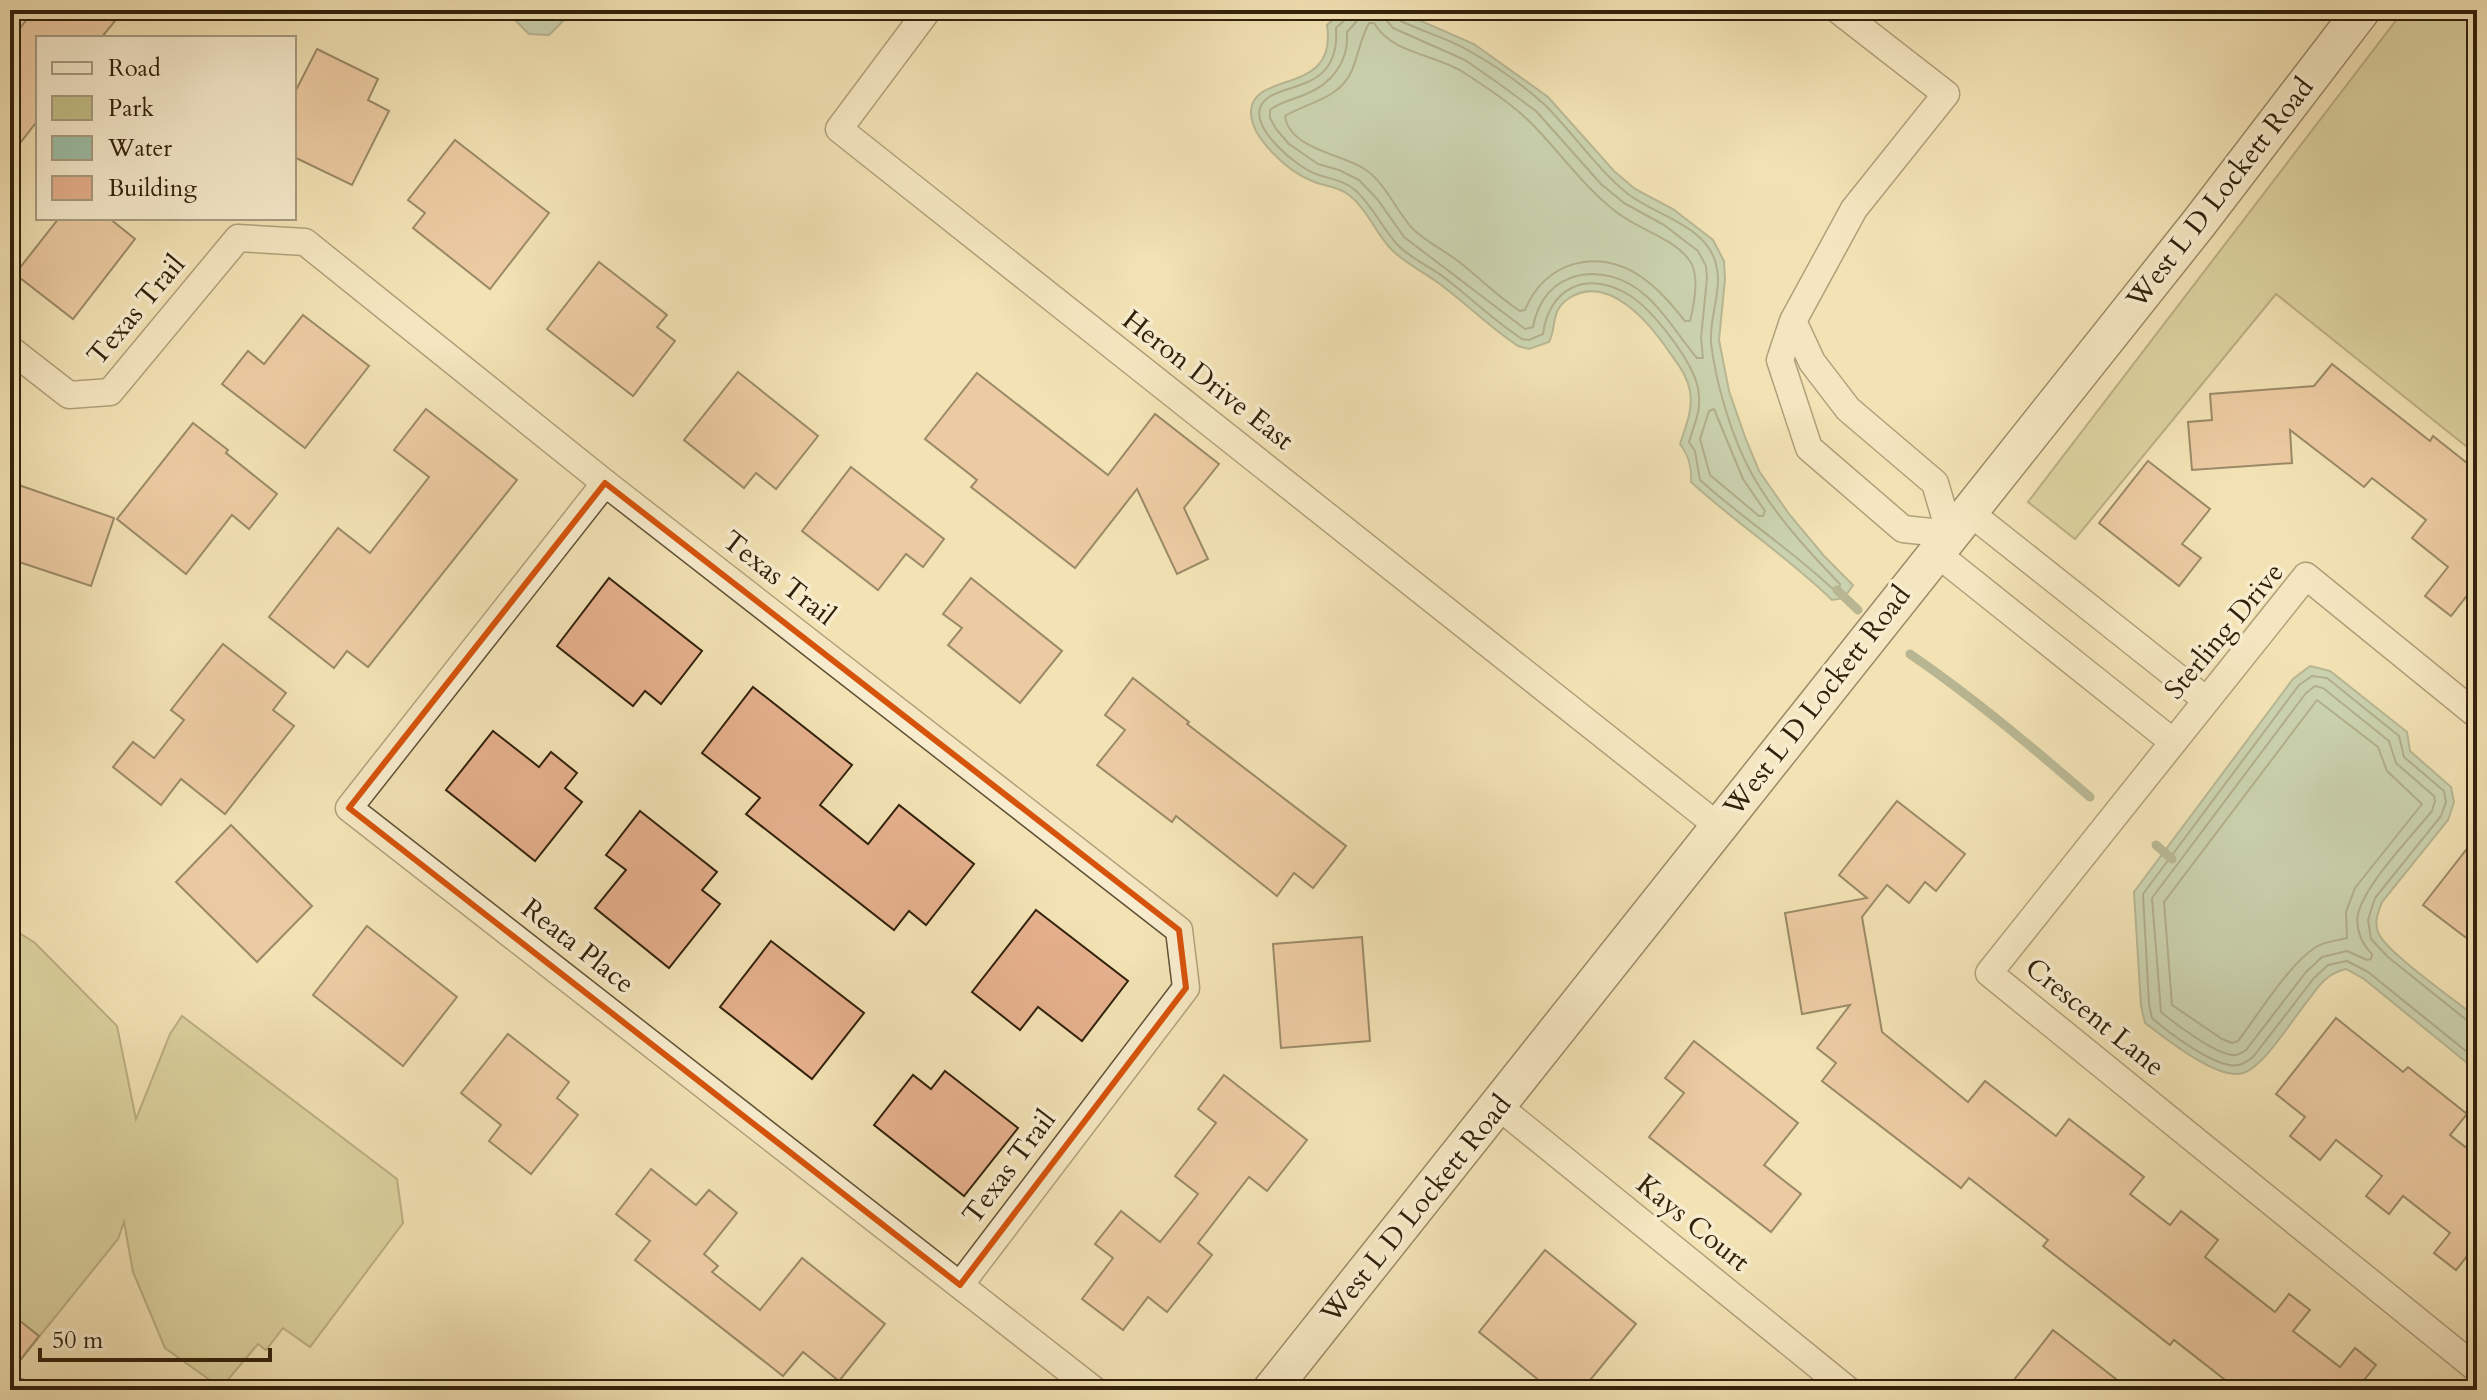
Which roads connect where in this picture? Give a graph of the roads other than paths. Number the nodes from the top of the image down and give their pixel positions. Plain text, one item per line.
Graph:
1 (928, 10) edge
2 (1838, 10) edge
3 (2362, 10) edge
4 (1793, 321) junction
5 (10, 349) edge
6 (605, 483) junction
7 (1951, 532) junction
8 (2206, 700) junction
9 (2477, 715) edge
10 (2173, 742) junction
11 (1718, 826) junction
12 (1498, 1106) junction
13 (960, 1285) junction
14 (2477, 1369) edge
15 (10, 1382) edge
16 (35, 1390) edge
17 (1094, 1390) edge
18 (1271, 1390) edge
19 (1848, 1390) edge

1 - 11 street, Heron Drive East
2 - 4 street
3 - 7 main road, West L D Lockett Road
4 - 7 street
4 - 7 street
5 - 6 street, Texas Trail
6 - 13 street, Texas Trail
6 - 13 street, Reata Place
7 - 8 street
7 - 10 street
7 - 11 main road, West L D Lockett Road
8 - 9 street, Sterling Drive
8 - 10 street, Sterling Drive
10 - 14 street, Crescent Lane
11 - 12 main road, West L D Lockett Road
12 - 18 main road, West L D Lockett Road
12 - 19 street, Kays Court
13 - 17 street, Reata Place
15 - 16 lane

